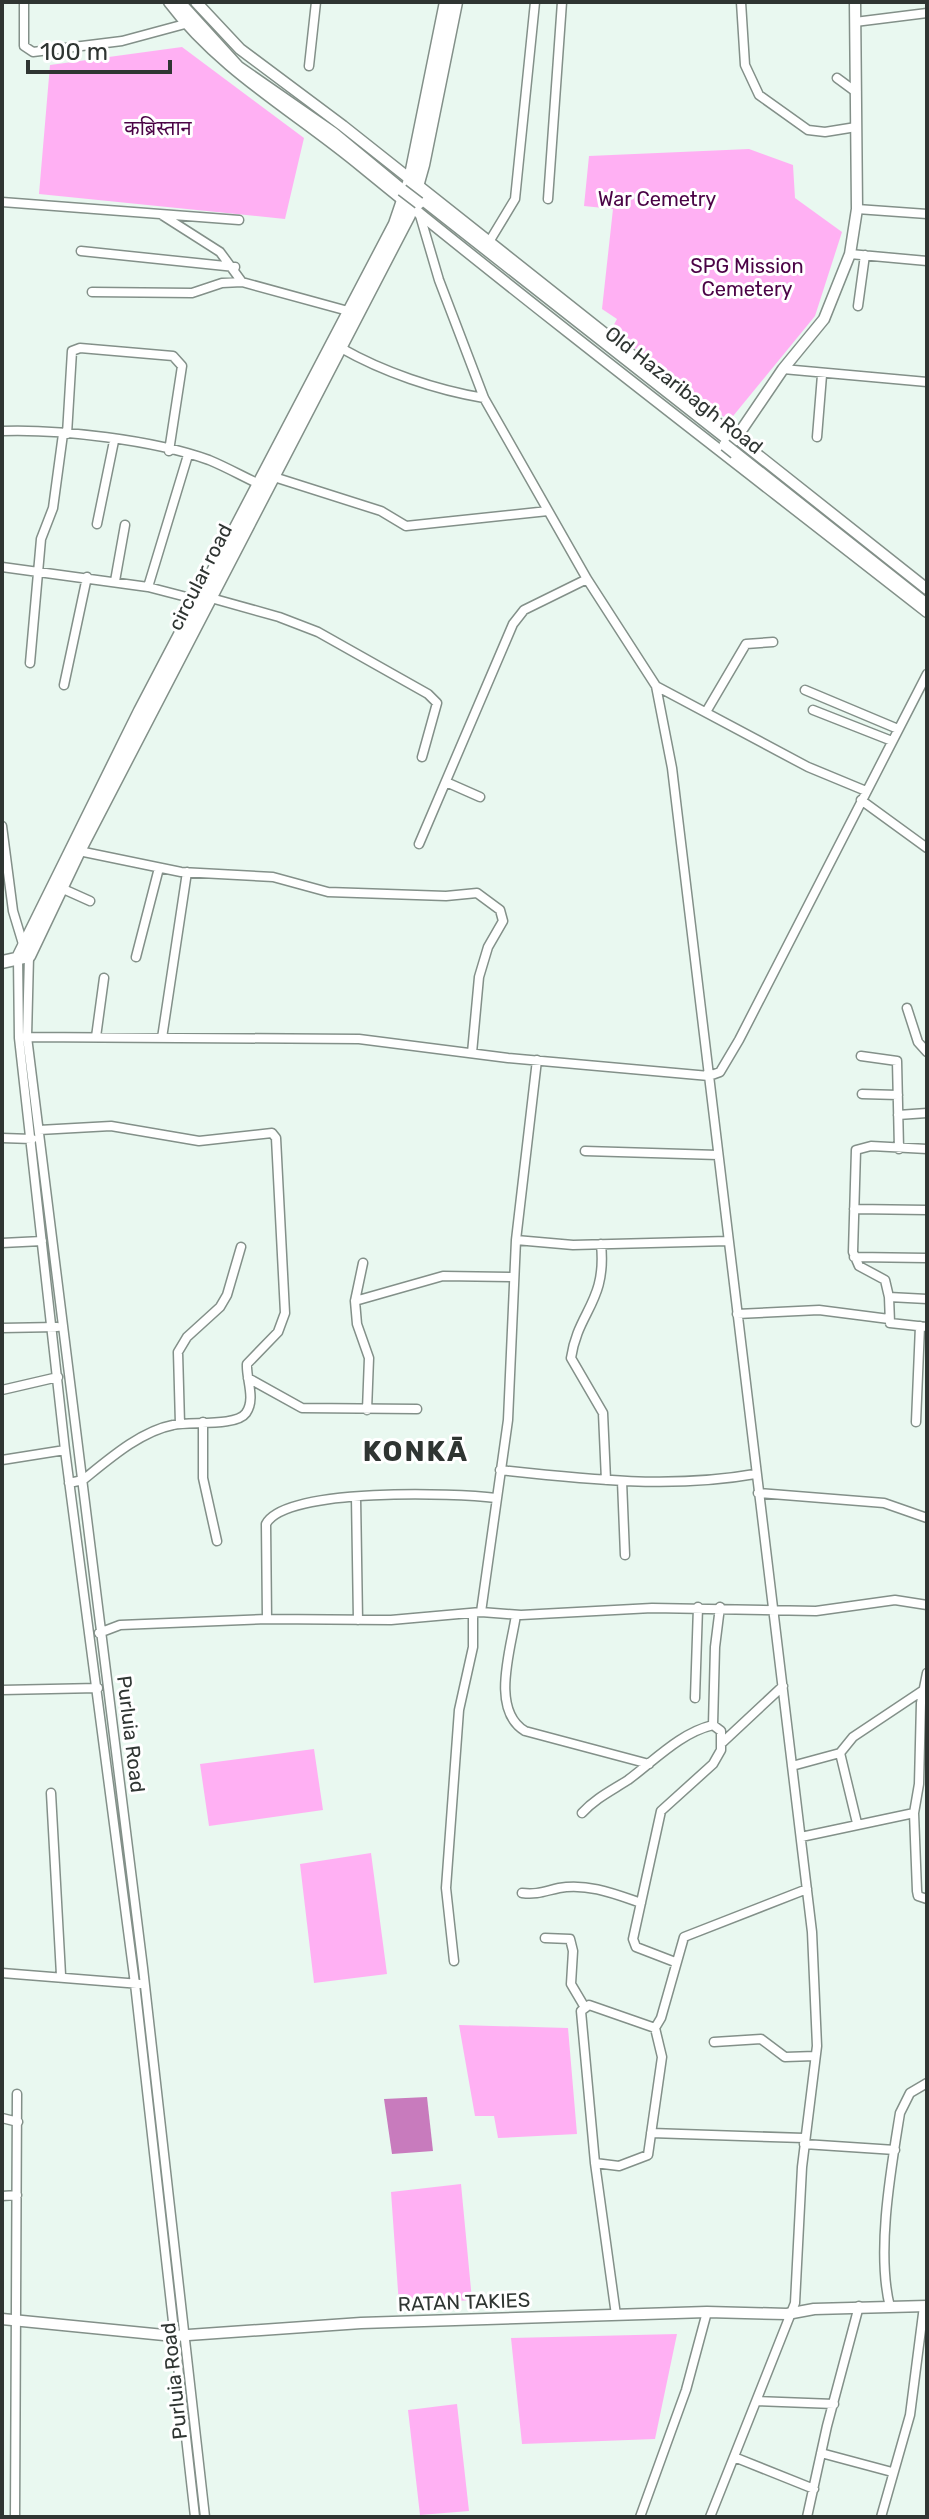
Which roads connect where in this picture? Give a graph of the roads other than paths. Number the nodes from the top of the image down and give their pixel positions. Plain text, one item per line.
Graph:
1 (24, 2) edge
2 (169, 2) edge
3 (179, 2) edge
4 (187, 2) edge
5 (196, 2) edge
6 (316, 2) edge
7 (446, 2) edge
8 (456, 2) edge
9 (535, 2) edge
10 (562, 2) edge
11 (741, 2) edge
12 (855, 2) edge
13 (927, 13) edge
14 (855, 22) junction
15 (185, 24) junction
16 (309, 66) dead end
17 (837, 78) dead end
18 (856, 92) junction
19 (856, 127) junction
20 (412, 196) junction
21 (548, 199) dead end
22 (2, 202) edge
23 (857, 209) junction
24 (160, 214) junction
25 (927, 214) edge
26 (239, 220) dead end
27 (489, 242) junction
28 (81, 251) dead end
29 (850, 254) junction
30 (865, 255) junction
31 (927, 261) edge
32 (235, 267) junction
33 (242, 282) junction
34 (92, 292) dead end
35 (858, 306) dead end
36 (348, 311) junction
37 (341, 348) junction
38 (783, 369) junction
39 (822, 375) junction
40 (927, 382) edge
41 (484, 398) junction
42 (2, 431) edge
43 (65, 434) junction
44 (817, 437) dead end
45 (114, 441) junction
46 (731, 446) junction
47 (169, 451) junction
48 (188, 455) junction
49 (274, 477) junction
50 (259, 484) junction
51 (548, 511) junction
52 (97, 524) dead end
53 (125, 525) dead end
54 (2, 567) edge
55 (37, 569) junction
56 (87, 577) junction
57 (587, 579) junction
58 (115, 581) junction
59 (148, 587) junction
60 (926, 588) edge
61 (206, 600) junction
62 (927, 605) edge
63 (927, 612) edge
64 (773, 642) dead end
65 (30, 663) dead end
66 (927, 674) edge
67 (64, 685) dead end
68 (656, 686) junction
69 (805, 690) dead end
70 (813, 710) dead end
71 (706, 712) junction
72 (898, 729) junction
73 (892, 741) junction
74 (422, 757) dead end
75 (446, 782) junction
76 (866, 791) junction
77 (480, 797) dead end
78 (861, 800) junction
79 (2, 826) edge
80 (419, 844) dead end
81 (927, 848) edge
82 (79, 851) junction
83 (159, 868) junction
84 (187, 872) junction
85 (61, 888) junction
86 (90, 901) dead end
87 (23, 952) junction
88 (136, 957) dead end
89 (2, 962) edge
90 (104, 978) dead end
91 (907, 1008) dead end
92 (96, 1037) junction
93 (23, 1038) junction
94 (162, 1038) junction
95 (927, 1052) edge
96 (472, 1053) junction
97 (861, 1056) dead end
98 (537, 1060) junction
99 (709, 1076) junction
100 (862, 1094) dead end
101 (898, 1095) junction
102 (927, 1113) edge
103 (898, 1115) junction
104 (39, 1130) junction
105 (2, 1138) edge
106 (32, 1139) junction
107 (899, 1149) junction
108 (927, 1149) edge
109 (585, 1151) dead end
110 (718, 1155) junction
111 (854, 1209) junction
112 (927, 1210) edge
113 (516, 1240) junction
114 (42, 1241) junction
115 (728, 1241) junction
116 (2, 1243) edge
117 (601, 1244) junction
118 (241, 1247) dead end
119 (854, 1257) junction
120 (927, 1258) edge
121 (363, 1263) dead end
122 (513, 1277) junction
123 (889, 1297) junction
124 (927, 1299) edge
125 (355, 1301) junction
126 (737, 1314) junction
127 (889, 1319) junction
128 (54, 1327) junction
129 (924, 1327) edge
130 (2, 1328) edge
131 (65, 1328) junction
132 (58, 1377) junction
133 (248, 1378) junction
134 (2, 1390) edge
135 (417, 1409) dead end
136 (367, 1410) junction
137 (203, 1422) junction
138 (916, 1422) dead end
139 (180, 1424) junction
140 (65, 1450) junction
141 (2, 1460) edge
142 (500, 1470) junction
143 (755, 1474) junction
144 (83, 1480) junction
145 (606, 1480) junction
146 (622, 1481) junction
147 (69, 1483) junction
148 (758, 1493) junction
149 (356, 1497) junction
150 (496, 1498) junction
151 (927, 1518) edge
152 (217, 1541) dead end
153 (625, 1555) dead end
154 (927, 1605) edge
155 (698, 1607) junction
156 (720, 1607) junction
157 (773, 1611) junction
158 (477, 1613) junction
159 (516, 1615) junction
160 (267, 1619) junction
161 (358, 1620) junction
162 (102, 1632) junction
163 (90, 1635) junction
164 (927, 1673) edge
165 (783, 1686) junction
166 (98, 1688) junction
167 (2, 1690) edge
168 (922, 1691) junction
169 (695, 1698) dead end
170 (713, 1725) junction
171 (723, 1742) junction
172 (840, 1753) junction
173 (649, 1764) junction
174 (792, 1766) junction
175 (51, 1793) dead end
176 (582, 1813) dead end
177 (914, 1813) junction
178 (857, 1823) junction
179 (801, 1837) junction
180 (807, 1889) junction
181 (522, 1893) dead end
182 (927, 1899) edge
183 (641, 1903) junction
184 (545, 1938) dead end
185 (454, 1961) dead end
186 (675, 1962) junction
187 (2, 1973) edge
188 (61, 1975) junction
189 (140, 1984) junction
190 (584, 2006) junction
191 (655, 2028) junction
192 (714, 2042) dead end
193 (815, 2056) junction
194 (927, 2083) edge
195 (17, 2094) dead end
196 (2, 2118) edge
197 (18, 2122) junction
198 (651, 2133) junction
199 (804, 2141) junction
200 (895, 2150) junction
201 (595, 2163) junction
202 (17, 2195) junction
203 (2, 2196) edge
204 (859, 2306) junction
205 (926, 2306) edge
206 (890, 2307) junction
207 (707, 2312) junction
208 (792, 2313) junction
209 (616, 2315) junction
210 (2, 2319) edge
211 (16, 2320) junction
212 (925, 2325) edge
213 (180, 2336) junction
214 (757, 2401) junction
215 (834, 2404) junction
216 (821, 2453) junction
217 (734, 2457) junction
218 (892, 2472) junction
219 (814, 2489) junction
220 (15, 2517) edge
221 (195, 2517) edge
222 (205, 2517) edge
223 (640, 2517) edge
224 (710, 2517) edge
225 (807, 2517) edge
226 (881, 2517) edge

1 - 15 street
2 - 15 street
3 - 20 main road
4 - 20 main road
5 - 20 street
6 - 16 street
7 - 20 main road
8 - 20 main road
9 - 27 street
10 - 21 street
11 - 19 street
12 - 14 street
13 - 14 street
14 - 18 street
15 - 20 street
17 - 18 street
18 - 19 street
19 - 23 street
20 - 27 street
20 - 36 main road, circular road
20 - 37 main road, circular road
20 - 41 street
20 - 46 main road, Old Hazaribagh Road
20 - 46 main road, Old Hazaribagh Road
22 - 24 street
23 - 25 street
23 - 29 street
24 - 26 street
24 - 32 street
27 - 46 street
28 - 32 street
29 - 30 street
29 - 38 street
30 - 31 street
30 - 35 street
32 - 33 street
33 - 34 street
33 - 36 street
36 - 50 main road, circular road
37 - 41 street
37 - 49 main road, circular road
38 - 39 street
38 - 46 street
39 - 40 street
39 - 44 street
41 - 51 street
42 - 43 street
43 - 45 street
43 - 47 street
43 - 55 street
45 - 47 street
45 - 52 street
46 - 60 main road, Old Hazaribagh Road
46 - 62 main road, Old Hazaribagh Road
46 - 63 street
47 - 48 street
48 - 50 street
48 - 59 street
49 - 51 street
49 - 61 main road, circular road
50 - 61 main road, circular road
51 - 57 street
53 - 58 street
54 - 55 street
55 - 56 street
55 - 65 street
56 - 58 street
56 - 67 street
57 - 68 street
57 - 75 street
58 - 59 street
59 - 61 street
61 - 74 street
61 - 82 main road, circular road
61 - 87 main road, circular road
64 - 71 street
66 - 72 street
68 - 71 street
68 - 99 street
69 - 72 street
70 - 73 street
71 - 76 street
72 - 73 street
73 - 76 street
75 - 77 street
75 - 80 street
76 - 78 street
78 - 81 street
78 - 99 street
79 - 87 street, Purluia Road
82 - 83 street
82 - 85 main road, circular road
83 - 84 street
83 - 88 street
84 - 94 street
84 - 96 street
85 - 86 street
85 - 87 main road, circular road
87 - 89 main road
87 - 93 street, Purluia Road
90 - 92 street
91 - 95 street
92 - 93 street
92 - 94 street
93 - 104 street, Purluia Road
93 - 106 street, Purluia Road
94 - 96 street
96 - 98 street
97 - 101 street
98 - 99 street
98 - 113 street
99 - 110 street
100 - 101 street
101 - 103 street
102 - 103 street
103 - 107 street
104 - 131 street, Purluia Road
104 - 133 street
105 - 106 street
106 - 114 street, Purluia Road
107 - 108 street
107 - 111 street
109 - 110 street
110 - 115 street
111 - 112 street
111 - 119 street
113 - 117 street
113 - 122 street
114 - 116 street
114 - 128 street, Purluia Road
115 - 117 street
115 - 126 street
117 - 145 street
118 - 139 street
119 - 120 street
119 - 123 street
121 - 125 street
122 - 125 street
122 - 142 street
123 - 124 street
123 - 127 street
125 - 136 street
126 - 127 street
126 - 143 street
127 - 129 street
128 - 130 street
128 - 131 street
128 - 132 street, Purluia Road
129 - 138 street
131 - 144 street, Purluia Road
132 - 134 street
132 - 140 street, Purluia Road
133 - 136 street
133 - 137 street
135 - 136 street
137 - 139 street
137 - 152 street
139 - 144 street
140 - 141 street
140 - 147 street, Purluia Road
142 - 145 street
142 - 150 street
143 - 146 street
143 - 148 street
144 - 147 street
144 - 162 street, Purluia Road
145 - 146 street
146 - 153 street
147 - 163 street, Purluia Road
148 - 151 street
148 - 157 street
149 - 150 street
149 - 160 street
149 - 161 street
150 - 158 street
154 - 157 street
155 - 156 street
155 - 159 street
155 - 169 street
156 - 157 street
156 - 170 street
157 - 165 street
158 - 159 street
158 - 161 street
158 - 185 street
159 - 173 street
160 - 161 street
160 - 162 street
162 - 163 street
162 - 189 street, Purluia Road
163 - 166 street, Purluia Road
164 - 168 street
165 - 171 street
165 - 174 street
166 - 167 street
166 - 189 street, Purluia Road
168 - 172 street
168 - 177 street
170 - 171 street
170 - 173 street
171 - 183 street
172 - 174 street
172 - 178 street
173 - 176 street
174 - 179 street
175 - 188 street
177 - 178 street
177 - 182 street
178 - 179 street
179 - 180 street
180 - 186 street
180 - 193 street
181 - 183 street
183 - 186 street
184 - 190 street
186 - 191 street
187 - 188 street
188 - 189 street
189 - 213 street, Purluia Road
190 - 191 street
190 - 201 street
191 - 198 street
192 - 193 street
193 - 199 street
194 - 200 street
195 - 197 street
196 - 197 street
197 - 202 street
198 - 199 street
198 - 201 street
199 - 200 street
199 - 208 street
200 - 206 street
201 - 209 street
202 - 203 street
202 - 211 street
204 - 206 street, RATAN TAKIES
204 - 208 street, RATAN TAKIES
204 - 215 street
205 - 206 street, RATAN TAKIES
205 - 212 street
207 - 208 street, RATAN TAKIES
207 - 209 street, RATAN TAKIES
207 - 223 street
208 - 214 street
209 - 213 street, RATAN TAKIES
210 - 211 street, RATAN TAKIES
211 - 213 street, RATAN TAKIES
211 - 220 street
212 - 218 street
213 - 221 street, Purluia Road
213 - 222 street, Purluia Road
214 - 215 street
214 - 217 street
215 - 216 street
216 - 218 street
216 - 219 street
217 - 219 street
217 - 224 street
218 - 226 street
219 - 225 street

